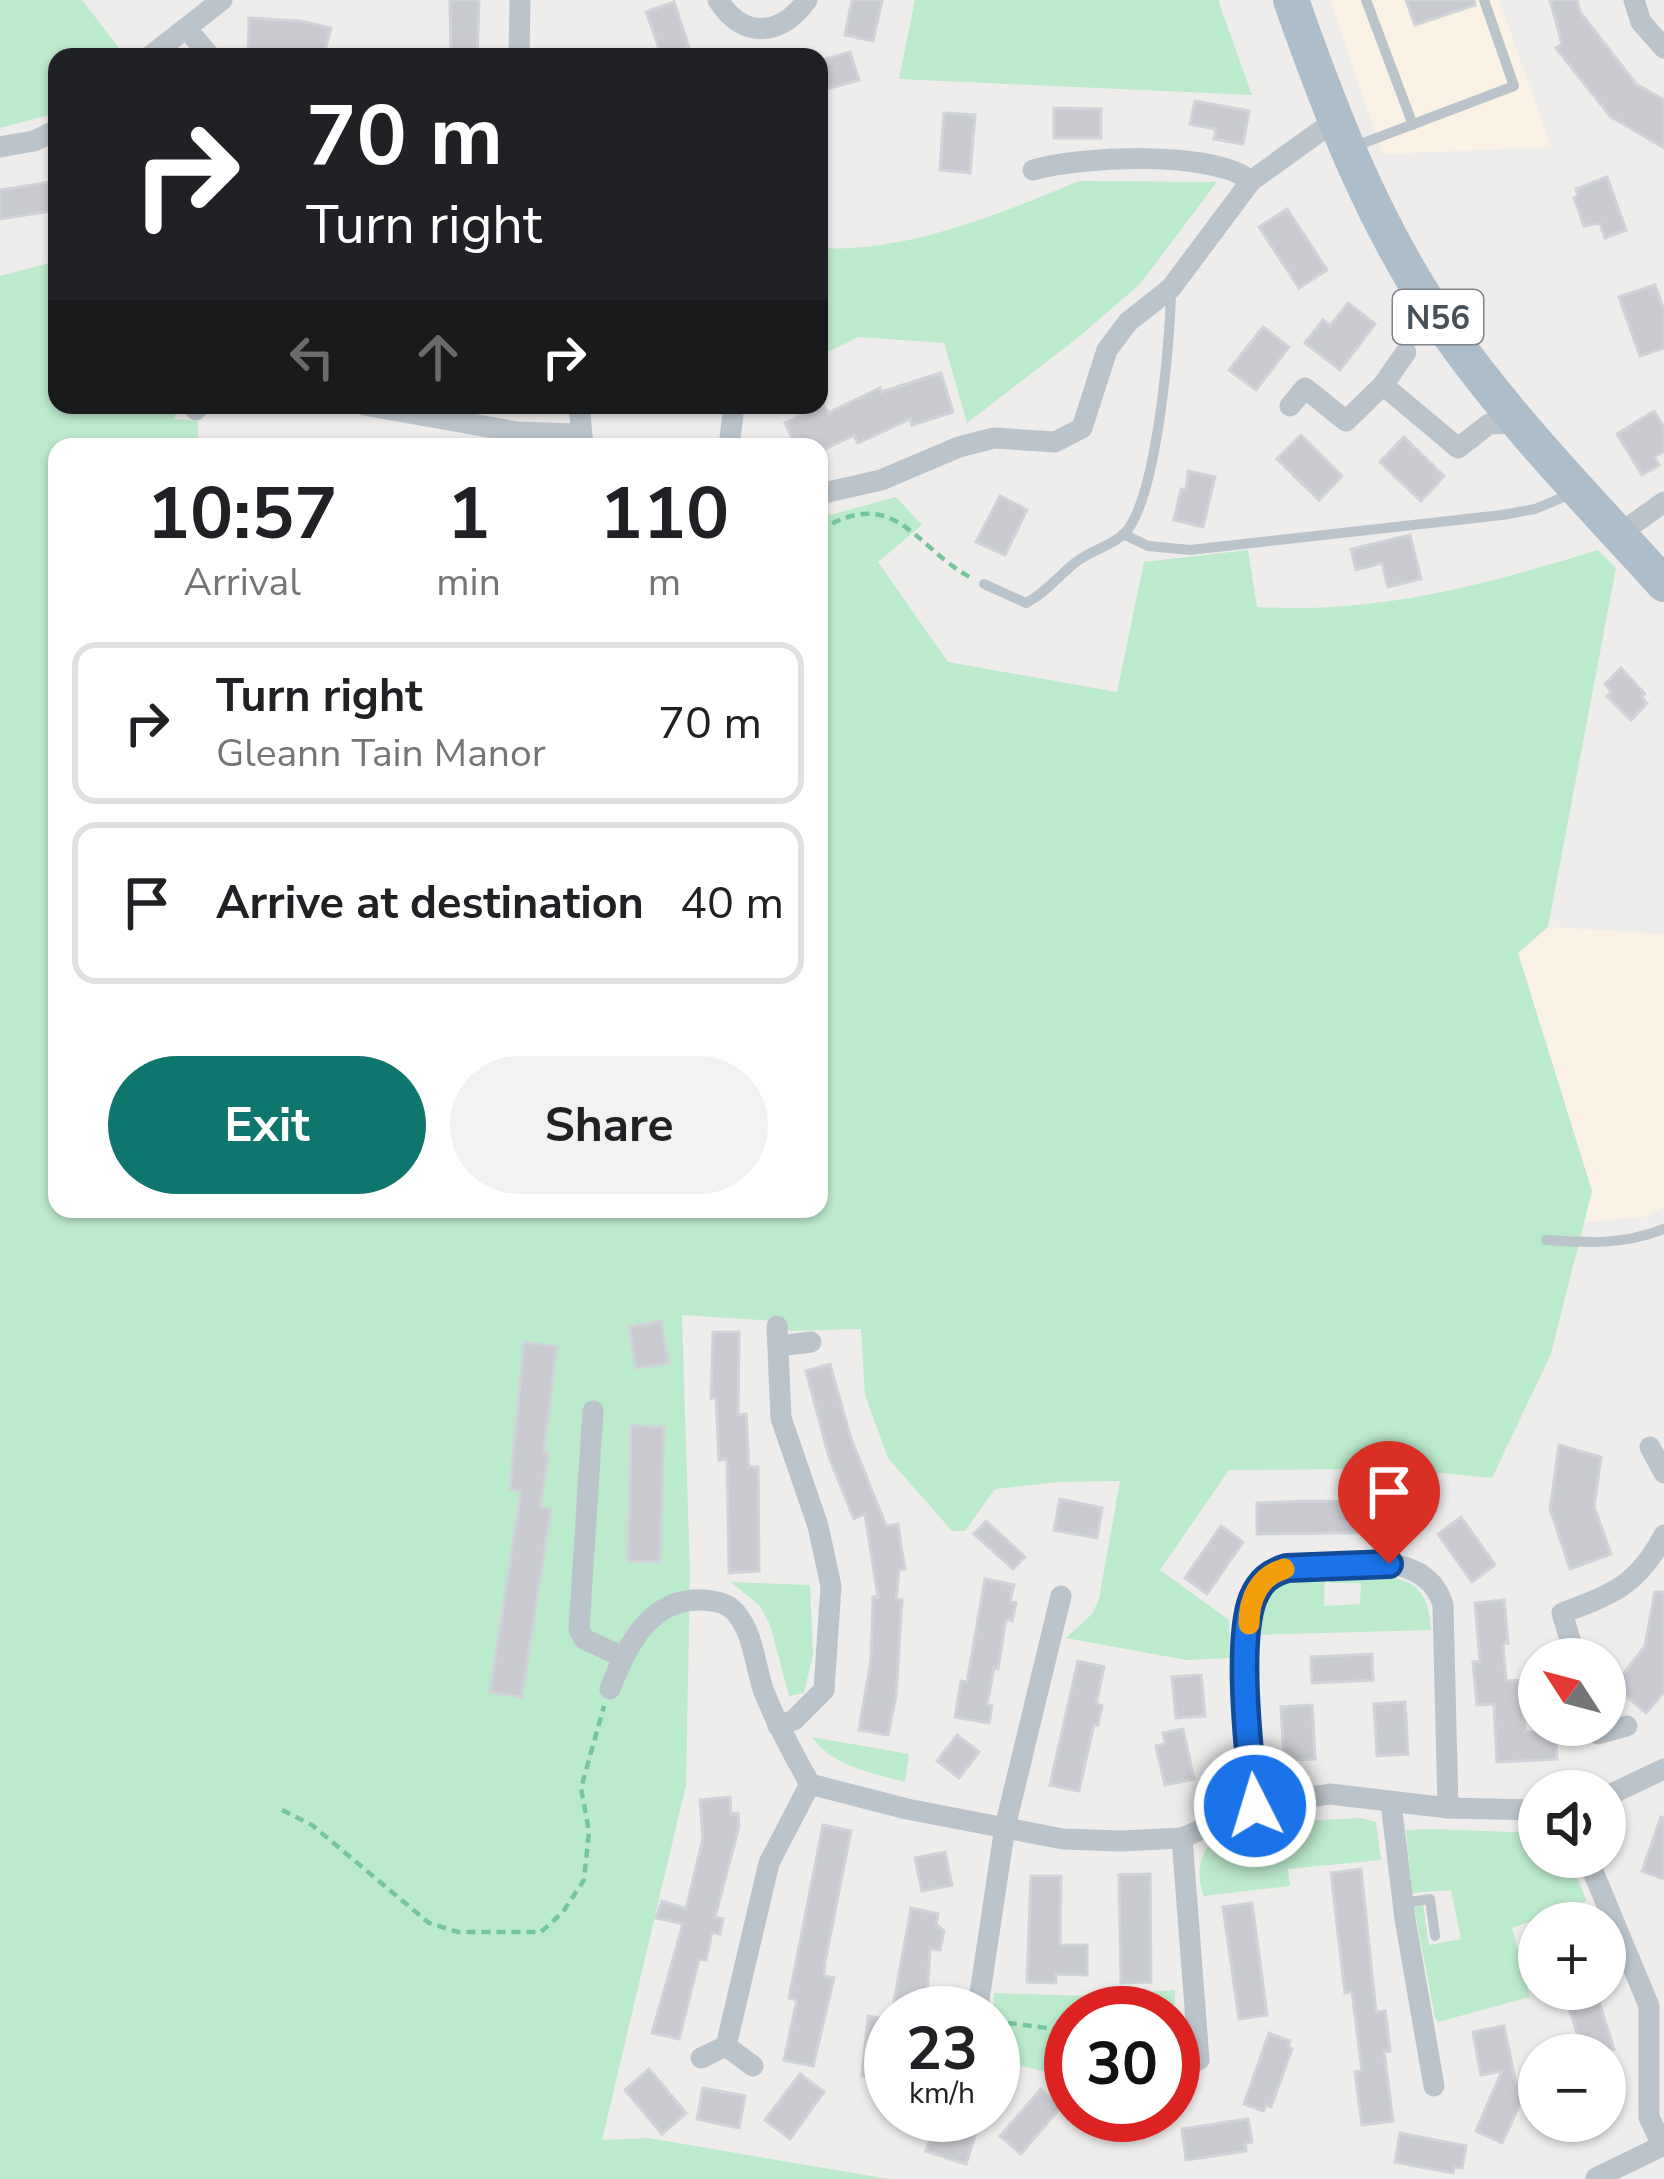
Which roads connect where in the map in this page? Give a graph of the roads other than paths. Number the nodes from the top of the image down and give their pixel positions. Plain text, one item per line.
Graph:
1 (222, 0) edge
2 (520, 0) edge
3 (718, 0) edge
4 (807, 0) edge
5 (1291, 0) edge
6 (1366, 0) edge
7 (1484, 0) edge
8 (1634, 0) edge
9 (186, 28) junction
10 (160, 48) edge
11 (203, 48) edge
12 (520, 48) edge
13 (1664, 48) edge
14 (1413, 125) junction
15 (48, 134) edge
16 (1344, 134) junction
17 (0, 147) edge
18 (1033, 170) dead end
19 (1251, 181) junction
20 (1171, 288) junction
21 (1406, 352) dead end
22 (1383, 385) junction
23 (1290, 406) dead end
24 (417, 414) edge
25 (1520, 423) junction
26 (567, 438) edge
27 (1579, 489) junction
28 (828, 492) edge
29 (1664, 502) edge
30 (1123, 534) junction
31 (1619, 534) junction
32 (984, 584) road end
33 (1664, 584) edge
34 (1664, 1229) edge
35 (1546, 1240) dead end
36 (811, 1342) dead end
37 (593, 1411) dead end
38 (1650, 1447) dead end
39 (1664, 1473) edge
40 (1664, 1534) edge
41 (1061, 1596) dead end
42 (1570, 1638) edge
43 (622, 1657) junction
44 (610, 1689) road end
45 (778, 1726) junction
46 (1664, 1769) edge
47 (810, 1784) junction
48 (1626, 1787) edge
49 (1391, 1803) junction
50 (1255, 1806) junction
51 (1448, 1808) junction
52 (1518, 1810) edge
53 (1005, 1827) junction
54 (1182, 1838) junction
55 (1598, 1878) edge
56 (1402, 1903) junction
57 (1435, 1936) dead end
58 (980, 1986) edge
59 (1193, 1986) edge
60 (1656, 2005) edge
61 (726, 2046) junction
62 (701, 2057) dead end
63 (753, 2066) dead end
64 (1434, 2086) dead end
65 (1663, 2145) edge
66 (1596, 2178) edge

1 - 9 street
2 - 12 street
3 - 4 street
5 - 16 main road, N56
6 - 14 lane
7 - 14 lane
8 - 13 street
9 - 10 street
9 - 11 street
14 - 16 lane
15 - 17 street
16 - 19 street
16 - 25 main road, N56
18 - 19 street
19 - 20 street
20 - 28 street
20 - 30 lane
21 - 22 street
22 - 23 street
22 - 25 street
24 - 26 street
25 - 27 main road, N56
27 - 30 lane
27 - 31 main road, N56
29 - 31 street
30 - 32 lane
31 - 33 main road, N56
34 - 35 lane
36 - 45 street
37 - 43 street
38 - 39 street
40 - 42 street
41 - 53 street
43 - 44 street
43 - 45 street
45 - 47 street
46 - 48 street
47 - 53 street
47 - 61 street
49 - 50 street
49 - 51 street
49 - 56 street
50 - 51 street
50 - 54 street
51 - 52 street
53 - 54 street
53 - 58 street
54 - 59 street
55 - 60 street
56 - 57 lane
56 - 64 street
60 - 65 street
61 - 62 street
61 - 63 street
65 - 66 street

